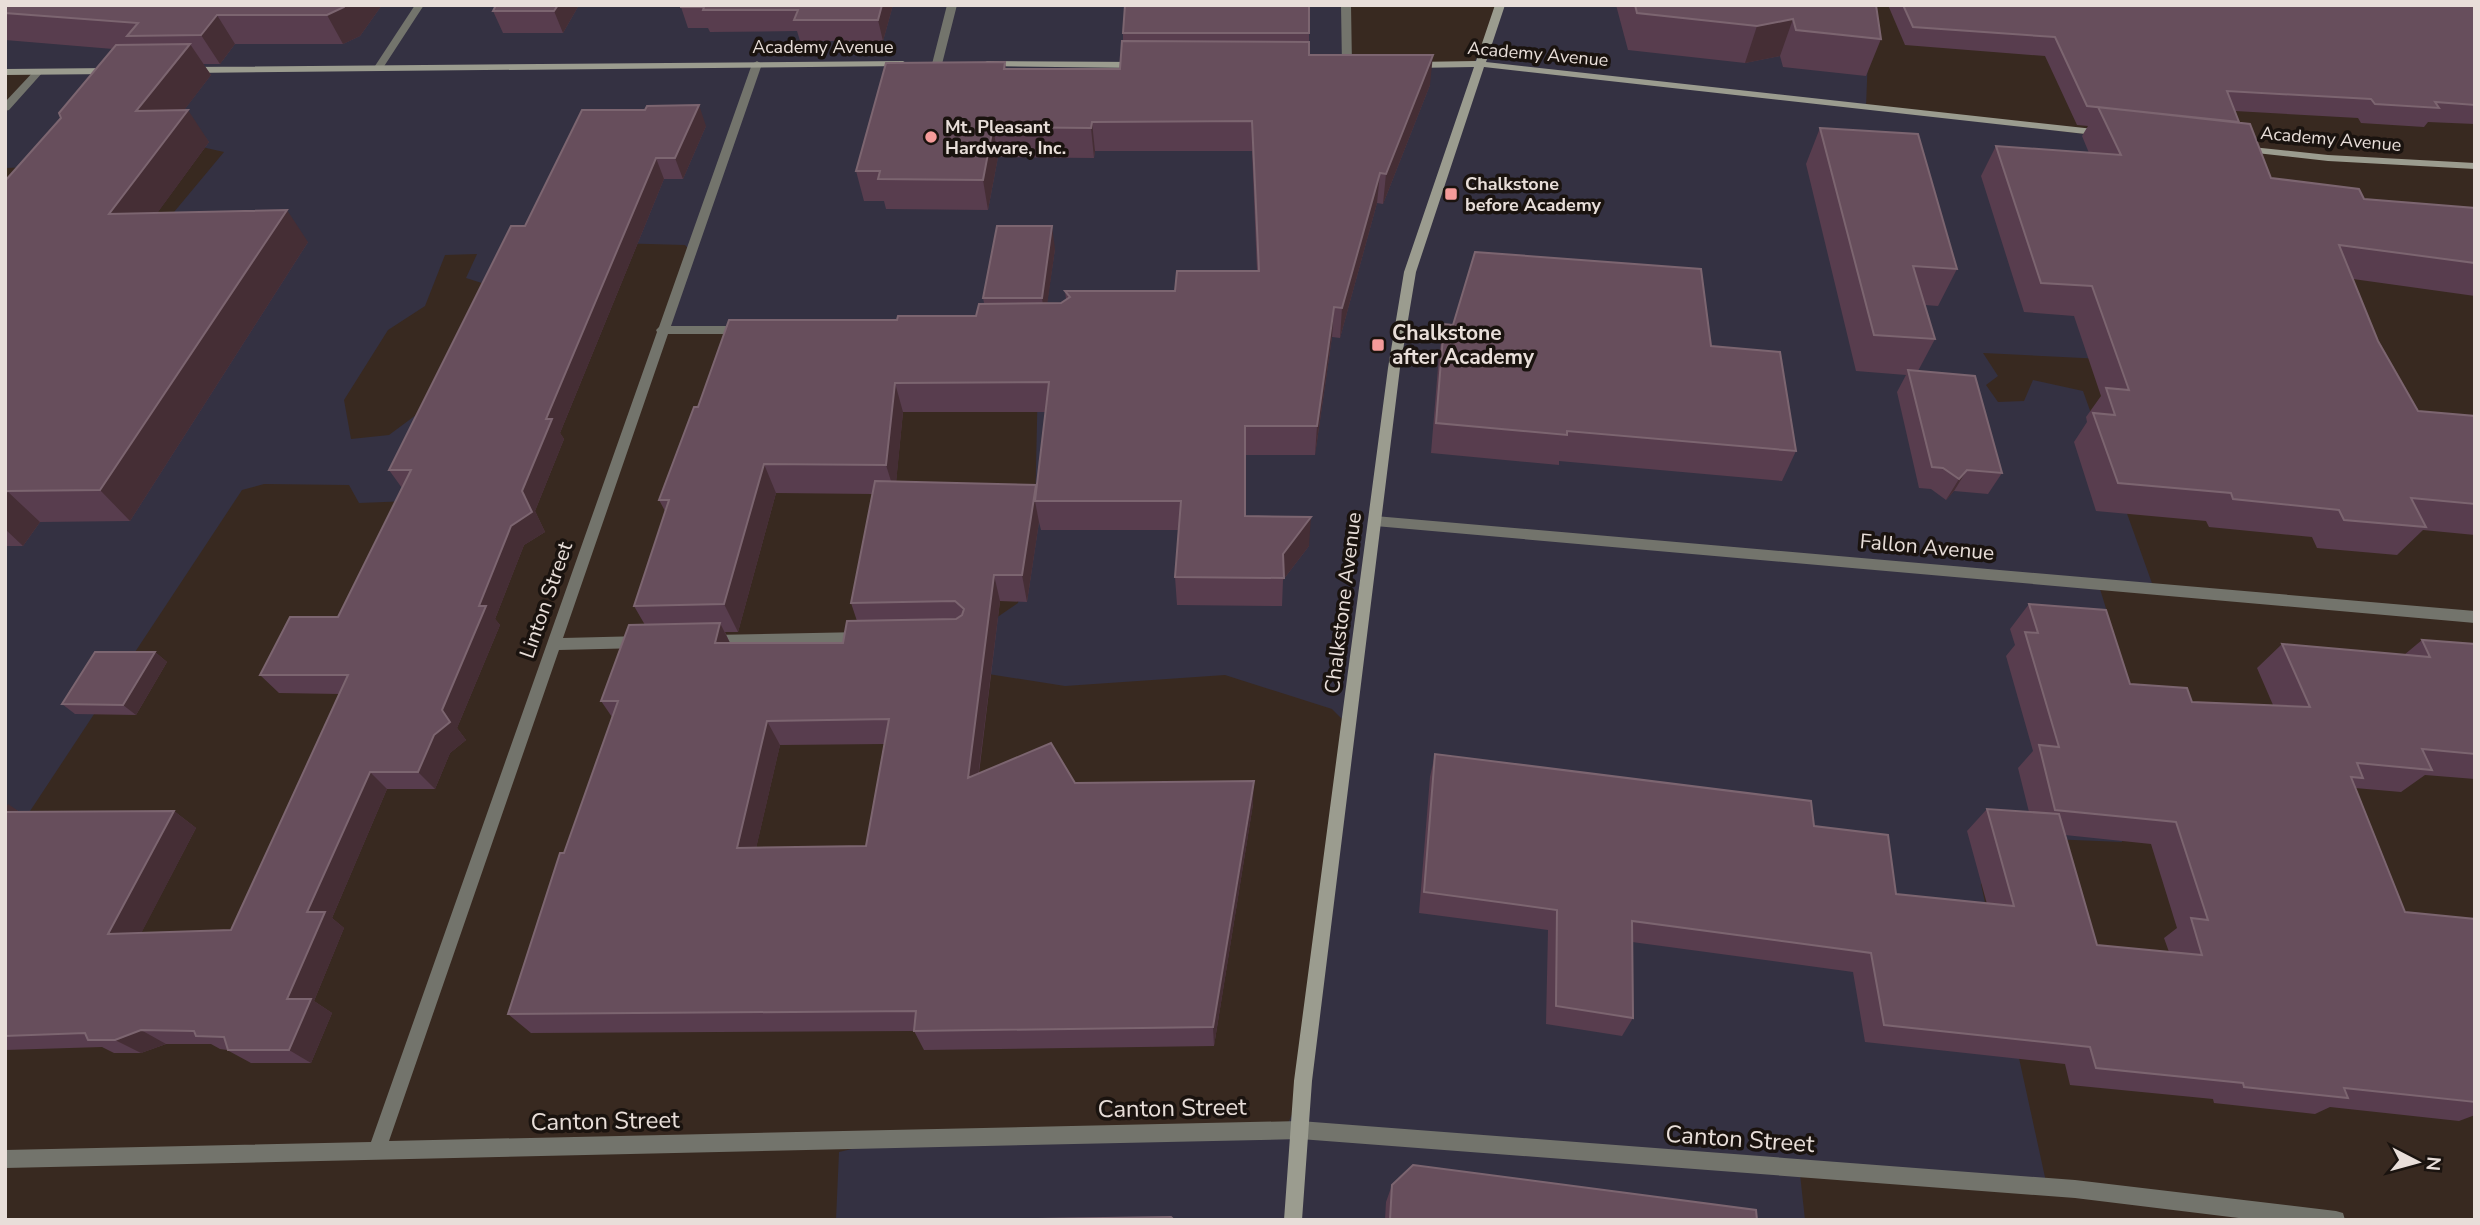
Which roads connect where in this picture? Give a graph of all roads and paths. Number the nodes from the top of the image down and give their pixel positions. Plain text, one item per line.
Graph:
1 (419, 5) edge
2 (952, 5) edge
3 (1346, 5) edge
4 (1500, 5) edge
5 (757, 64) junction
6 (909, 64) edge
7 (923, 64) edge
8 (937, 64) junction
9 (951, 64) edge
10 (978, 64) edge
11 (1481, 64) junction
12 (1156, 65) edge
13 (1400, 65) edge
14 (1333, 66) edge
15 (1347, 66) junction
16 (1360, 66) edge
17 (378, 69) junction
18 (118, 71) edge
19 (172, 71) edge
20 (5, 72) edge
21 (38, 72) junction
22 (5, 108) edge
23 (2115, 135) edge
24 (2235, 148) edge
25 (2475, 166) edge
26 (760, 329) edge
27 (663, 330) junction
28 (1375, 521) junction
29 (2475, 617) edge
30 (880, 638) edge
31 (703, 641) edge
32 (662, 642) edge
33 (553, 644) junction
34 (1300, 1130) junction
35 (377, 1150) junction
36 (5, 1159) edge
37 (1293, 1220) edge
38 (2336, 1220) edge

1 - 17 street
2 - 8 street
3 - 15 street
4 - 11 street, Chalkstone Avenue
5 - 6 street, Academy Avenue
5 - 17 street, Academy Avenue
5 - 27 street, Linton Street
7 - 8 street, Academy Avenue
8 - 9 street, Academy Avenue
10 - 12 street
11 - 13 street, Academy Avenue
11 - 23 street, Academy Avenue
11 - 28 street, Chalkstone Avenue
14 - 15 street
15 - 16 street
17 - 19 street, Academy Avenue
18 - 21 street
20 - 21 street
21 - 22 street
24 - 25 street, Academy Avenue
26 - 27 street
27 - 33 street, Linton Street
28 - 29 street, Fallon Avenue
28 - 34 street, Chalkstone Avenue
30 - 31 street
32 - 33 street
33 - 35 street, Linton Street
34 - 35 street, Canton Street
34 - 37 street, Chalkstone Avenue
34 - 38 street, Canton Street
35 - 36 street, Canton Street

